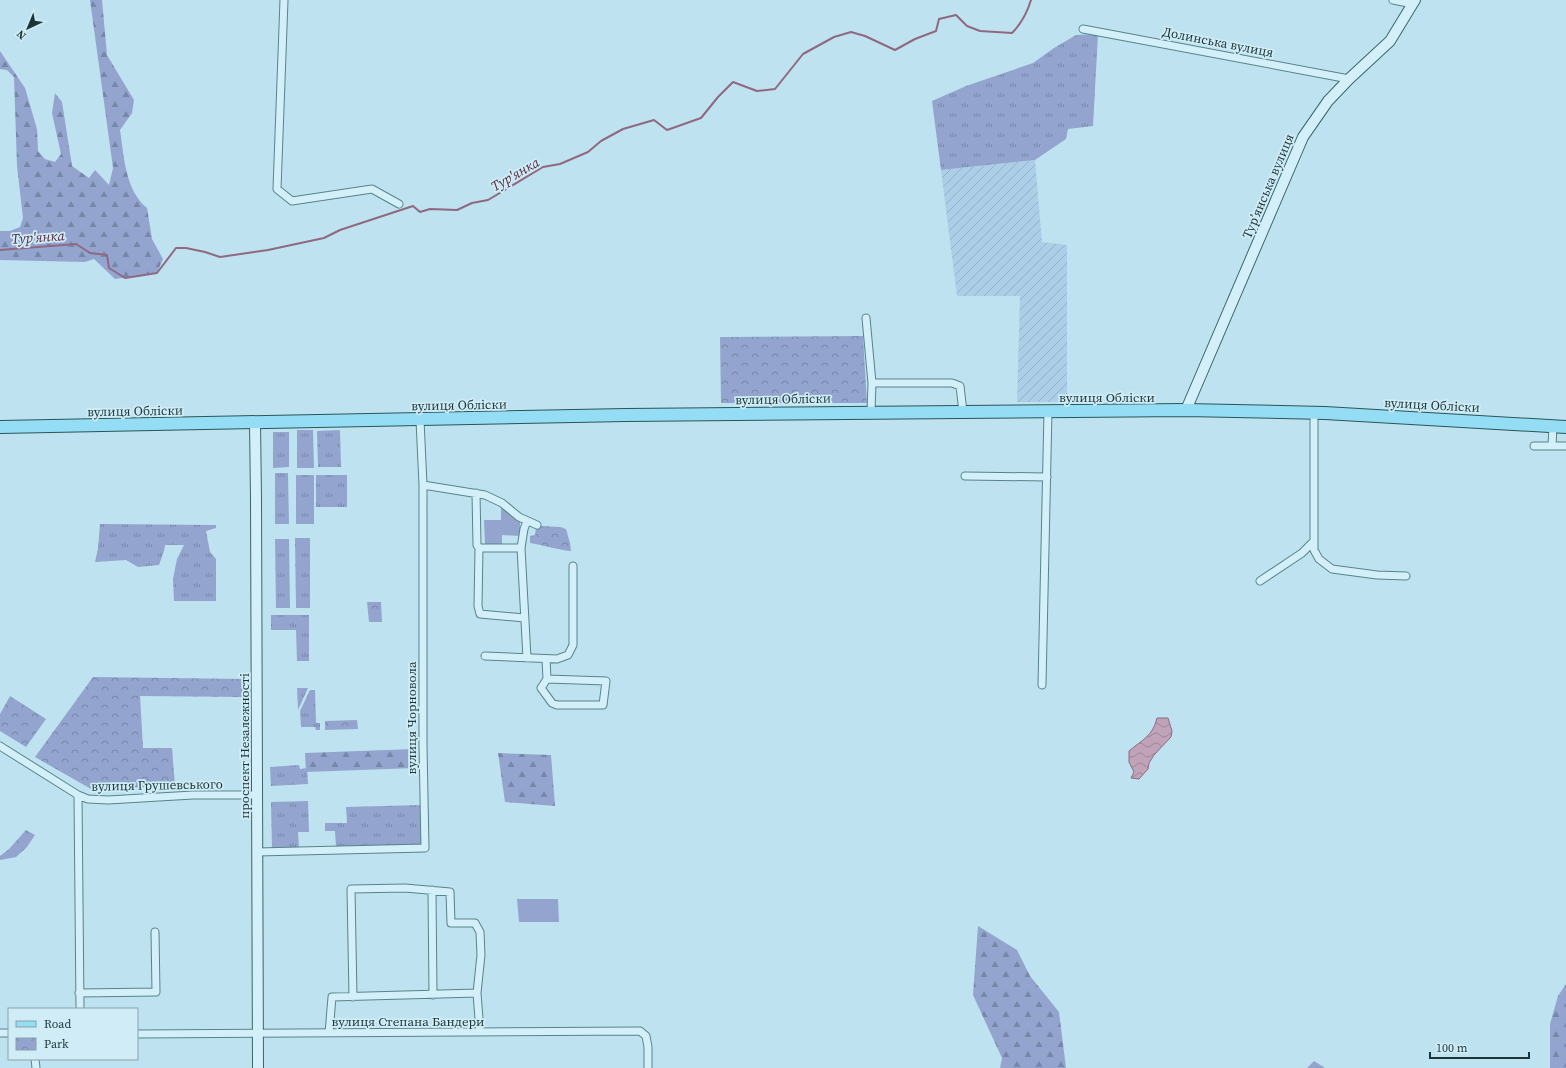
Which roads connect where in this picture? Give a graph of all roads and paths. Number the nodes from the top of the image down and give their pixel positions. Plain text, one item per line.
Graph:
1 (284, 0) edge
2 (1393, 0) edge
3 (1414, 2) edge
4 (1083, 29) dead end
5 (1349, 79) junction
6 (399, 204) dead end
7 (866, 318) dead end
8 (872, 383) junction
9 (1186, 410) junction
10 (1048, 411) junction
11 (871, 412) junction
12 (964, 412) junction
13 (1314, 413) junction
14 (420, 420) junction
15 (254, 423) junction
16 (1553, 426) junction
17 (0, 427) edge
18 (1566, 427) edge
19 (1534, 446) dead end
20 (1552, 446) junction
21 (1566, 446) edge
22 (965, 476) dead end
23 (1047, 477) junction
24 (423, 485) junction
25 (476, 493) junction
26 (527, 521) junction
27 (537, 525) dead end
28 (1314, 541) junction
29 (478, 548) junction
30 (522, 548) junction
31 (573, 566) dead end
32 (1406, 576) dead end
33 (1260, 581) dead end
34 (525, 618) junction
35 (484, 656) dead end
36 (527, 658) junction
37 (546, 659) junction
38 (546, 679) junction
39 (1042, 685) dead end
40 (0, 746) edge
41 (78, 795) junction
42 (257, 795) junction
43 (257, 852) junction
44 (432, 890) junction
45 (155, 932) dead end
46 (79, 993) junction
47 (477, 993) junction
48 (433, 994) junction
49 (353, 996) junction
50 (80, 1008) edge
51 (480, 1032) junction
52 (258, 1033) junction
53 (138, 1034) edge
54 (329, 1034) junction
55 (258, 1068) edge
56 (648, 1068) edge

1 - 6 street
2 - 3 street
3 - 5 main road, Турʼянська вулиця
4 - 5 street, Долинська вулиця
5 - 9 main road, Турʼянська вулиця
7 - 8 street
8 - 11 street
8 - 12 street
9 - 10 main road, вулиця Обліски
9 - 13 main road, вулиця Обліски
10 - 12 main road, вулиця Обліски
10 - 23 street
11 - 12 main road, вулиця Обліски
11 - 14 main road, вулиця Обліски
13 - 16 main road, вулиця Обліски
13 - 28 street
14 - 15 main road, вулиця Обліски
14 - 24 street, вулиця Чорновола
15 - 17 main road, вулиця Обліски
15 - 42 main road, проспект Незалежності
16 - 18 main road, вулиця Обліски
16 - 20 street
19 - 20 street
20 - 21 street
22 - 23 street
23 - 39 street
24 - 25 street
24 - 43 street, вулиця Чорновола
25 - 26 street
25 - 29 street
26 - 27 street
26 - 30 street
28 - 32 street
28 - 33 street
29 - 30 street
29 - 34 street
30 - 34 street
31 - 37 street
34 - 36 street
35 - 36 street
36 - 37 street
37 - 38 street
38 - 38 street
40 - 41 street, вулиця Грушевського
41 - 42 street, вулиця Грушевського
41 - 46 street
42 - 43 main road, проспект Незалежності
43 - 52 main road, проспект Незалежності
44 - 47 street
44 - 48 street
44 - 49 street
45 - 46 street
46 - 50 street
47 - 48 street
47 - 51 street
48 - 49 street
49 - 54 street
51 - 54 street, вулиця Степана Бандери
51 - 56 street, вулиця Степана Бандери
52 - 53 street, вулиця Степана Бандери
52 - 54 street, вулиця Степана Бандери
52 - 55 main road, проспект Незалежності

